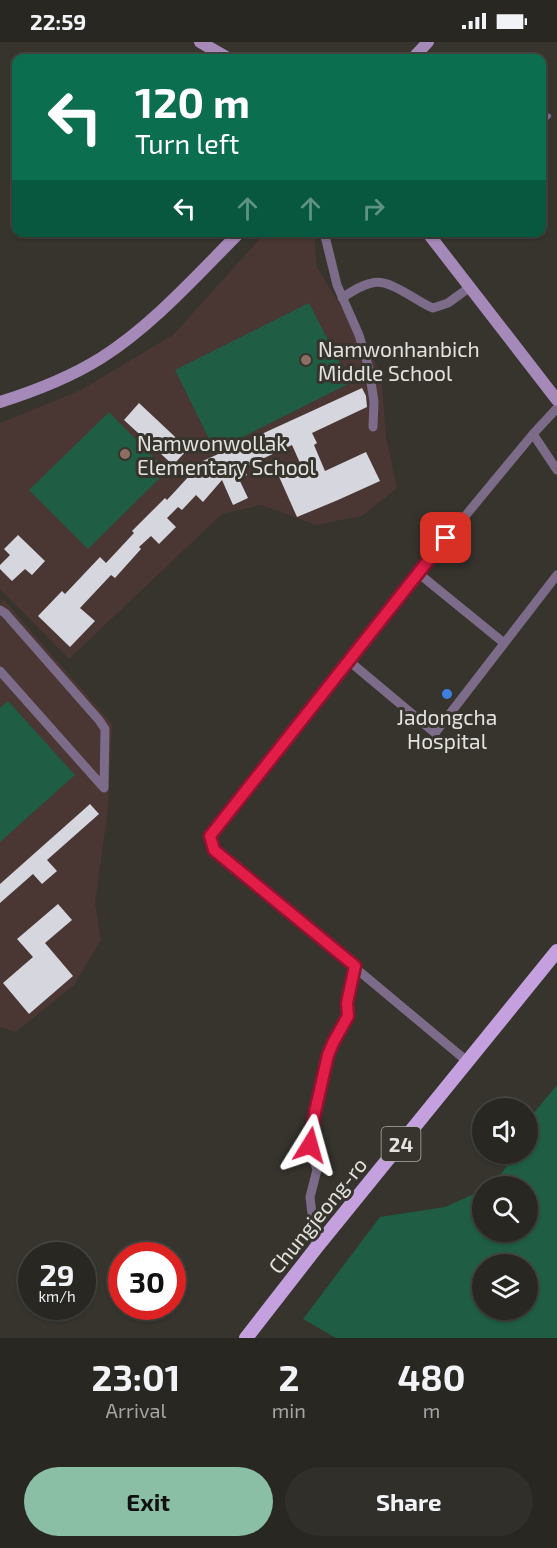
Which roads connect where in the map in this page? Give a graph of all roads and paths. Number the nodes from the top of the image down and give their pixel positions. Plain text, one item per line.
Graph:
1 (200, 42) edge
2 (428, 42) edge
3 (221, 54) edge
4 (417, 54) edge
5 (235, 237) edge
6 (325, 237) edge
7 (431, 237) edge
8 (470, 287) junction
9 (342, 298) junction
10 (557, 400) edge
11 (0, 402) edge
12 (557, 408) edge
13 (373, 427) dead end
14 (532, 434) junction
15 (557, 470) edge
16 (418, 573) junction
17 (557, 575) edge
18 (0, 610) edge
19 (504, 643) junction
20 (349, 661) junction
21 (0, 671) edge
22 (557, 951) edge
23 (355, 966) junction
24 (468, 1062) junction
25 (316, 1248) junction
26 (246, 1338) edge

1 - 3 street
2 - 4 street
5 - 11 street
6 - 9 street
7 - 8 street
8 - 9 street
8 - 10 street
9 - 13 street
12 - 14 street
14 - 15 street
14 - 16 street
16 - 19 street
16 - 20 street
17 - 19 street
18 - 21 street
19 - 20 street
20 - 23 street
22 - 24 main road, Chungjeong-ro / 24
23 - 24 street
23 - 25 street
24 - 25 main road, Chungjeong-ro / 24
25 - 26 main road, Chungjeong-ro / 24

